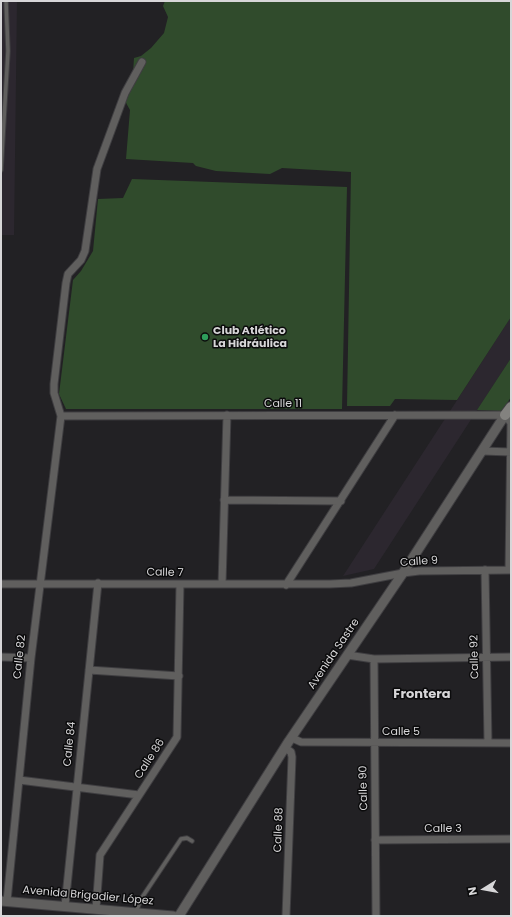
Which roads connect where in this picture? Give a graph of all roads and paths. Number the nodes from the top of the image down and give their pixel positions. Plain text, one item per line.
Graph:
1 (6, 1) edge
2 (142, 62) dead end
3 (1, 170) edge
4 (508, 411) edge
5 (395, 415) junction
6 (61, 416) junction
7 (227, 416) junction
8 (482, 451) junction
9 (511, 452) edge
10 (224, 500) junction
11 (341, 500) junction
12 (486, 570) junction
13 (510, 570) edge
14 (403, 572) junction
15 (40, 583) junction
16 (98, 583) junction
17 (1, 584) edge
18 (180, 584) junction
19 (222, 584) junction
20 (330, 584) joint
21 (286, 585) junction
22 (347, 655) junction
23 (1, 657) edge
24 (486, 657) junction
25 (511, 657) edge
26 (31, 658) junction
27 (374, 659) junction
28 (89, 670) junction
29 (179, 676) junction
30 (292, 738) junction
31 (374, 743) junction
32 (488, 743) junction
33 (511, 743) edge
34 (285, 748) junction
35 (19, 780) junction
36 (77, 787) junction
37 (139, 795) junction
38 (511, 839) edge
39 (375, 840) junction
40 (192, 841) dead end
41 (4, 901) edge
42 (65, 906) junction
43 (96, 909) junction
44 (136, 913) junction
45 (173, 916) edge
46 (179, 916) edge
47 (286, 916) edge
48 (376, 916) edge

1 - 3 lane
2 - 6 street
4 - 5 street, Calle 11
4 - 8 street, Avenida Sastre
4 - 9 street
5 - 7 street, Calle 11
5 - 11 street
6 - 7 street, Calle 11
6 - 15 street, Calle 82
7 - 10 street
8 - 9 street
8 - 14 street, Avenida Sastre
9 - 13 street
10 - 11 street
10 - 19 street
11 - 21 street
12 - 13 street, Calle 9
12 - 14 street, Calle 9
12 - 24 street, Calle 92
14 - 20 street, Calle 9
14 - 22 street, Avenida Sastre
15 - 16 street, Calle 7
15 - 17 street, Calle 7
15 - 26 street, Calle 82
16 - 18 street, Calle 7
16 - 28 street, Calle 84
18 - 19 street, Calle 7
18 - 29 street, Calle 86
19 - 21 street, Calle 7
20 - 21 street, Calle 7
22 - 27 street
22 - 30 street, Avenida Sastre
23 - 26 street
24 - 25 street
24 - 27 street
24 - 32 street, Calle 92
26 - 35 street, Calle 82
27 - 31 street, Calle 90
28 - 29 street
28 - 36 street, Calle 84
29 - 37 street, Calle 86
30 - 31 street, Calle 5
30 - 34 street, Avenida Sastre
31 - 32 street, Calle 5
31 - 39 street, Calle 90
32 - 33 street, Calle 5
34 - 46 street, Avenida Sastre
34 - 47 street, Calle 88
35 - 36 street
35 - 41 street, Calle 82
36 - 37 street
36 - 42 street, Calle 84
37 - 43 street, Calle 86
38 - 39 street, Calle 3
39 - 48 street, Calle 90
40 - 44 lane
41 - 42 street, Avenida Brigadier López
42 - 43 street, Avenida Brigadier López
43 - 44 street, Avenida Brigadier López
44 - 45 street, Avenida Brigadier López

